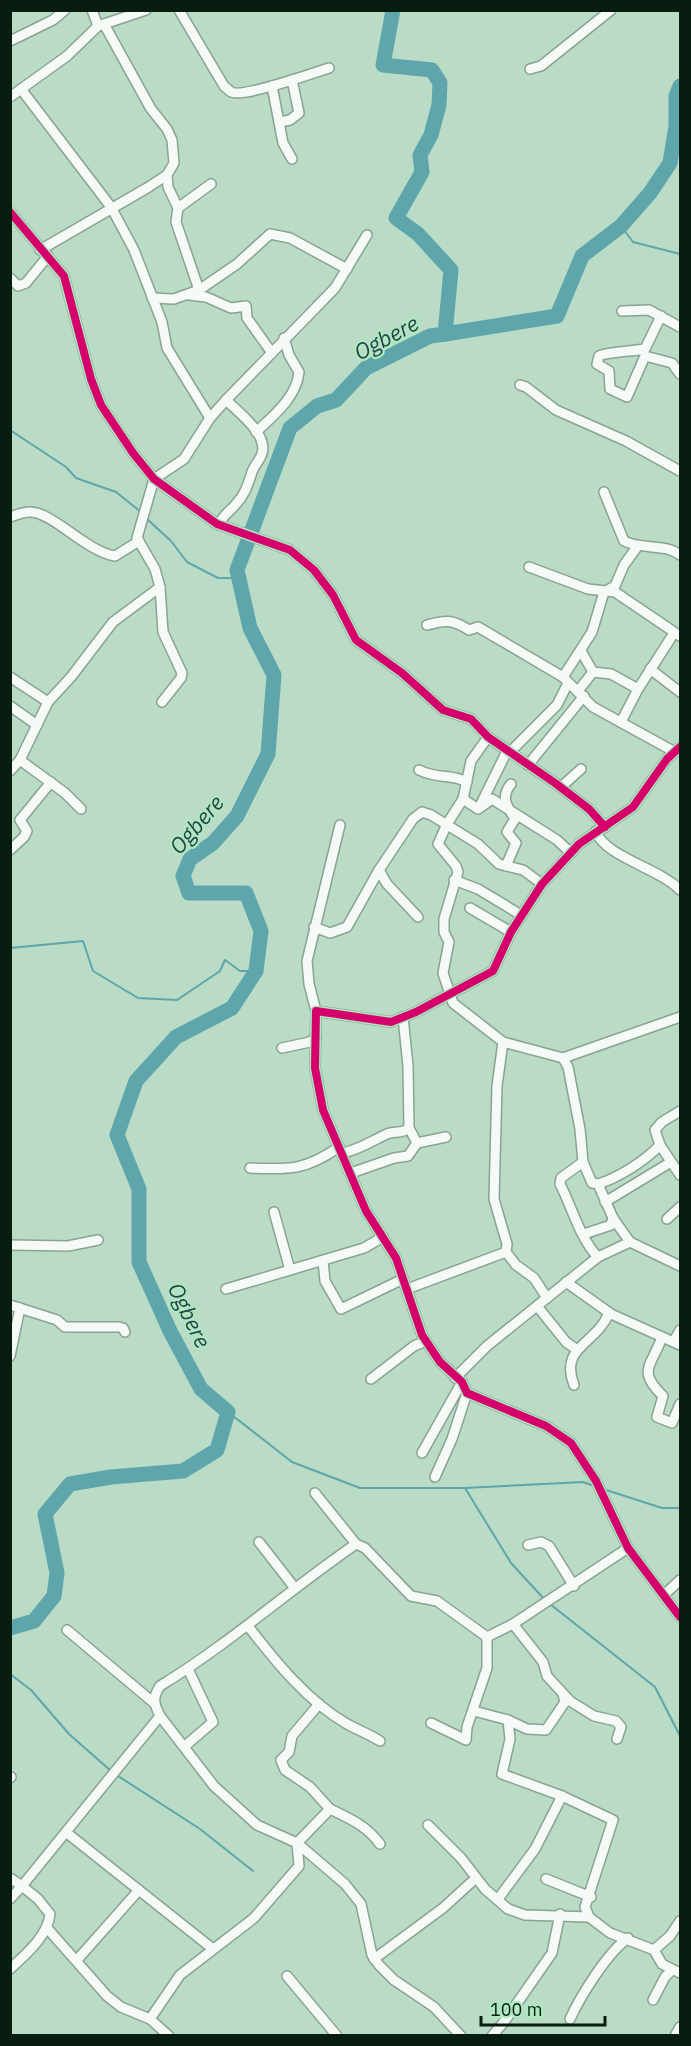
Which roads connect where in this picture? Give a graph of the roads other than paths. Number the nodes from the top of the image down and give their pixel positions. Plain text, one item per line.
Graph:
1 (65, 10) edge
2 (92, 10) edge
3 (146, 10) edge
4 (180, 10) edge
5 (611, 10) edge
6 (101, 25) junction
7 (10, 41) edge
8 (329, 68) dead end
9 (530, 69) dead end
10 (292, 80) junction
11 (272, 86) junction
12 (21, 89) junction
13 (10, 97) edge
14 (280, 122) junction
15 (292, 159) dead end
16 (167, 175) junction
17 (211, 184) dead end
18 (111, 207) junction
19 (178, 208) junction
20 (10, 212) edge
21 (18, 221) junction
22 (10, 230) edge
23 (367, 235) dead end
24 (44, 253) junction
25 (348, 269) junction
26 (10, 278) edge
27 (199, 290) junction
28 (186, 295) junction
29 (152, 298) junction
30 (622, 311) dead end
31 (661, 316) junction
32 (680, 326) edge
33 (284, 338) junction
34 (272, 353) junction
35 (681, 374) edge
36 (520, 385) dead end
37 (226, 400) junction
38 (210, 418) junction
39 (256, 432) junction
40 (681, 471) edge
41 (154, 479) junction
42 (603, 492) dead end
43 (10, 517) edge
44 (219, 525) junction
45 (139, 541) junction
46 (637, 547) junction
47 (681, 555) edge
48 (529, 567) dead end
49 (160, 587) junction
50 (615, 589) junction
51 (604, 592) junction
52 (427, 625) dead end
53 (677, 634) edge
54 (581, 651) junction
55 (650, 669) junction
56 (593, 672) junction
57 (13, 679) edge
58 (565, 680) junction
59 (638, 689) junction
60 (10, 691) edge
61 (681, 692) edge
62 (581, 694) junction
63 (48, 702) junction
64 (162, 702) dead end
65 (10, 706) edge
66 (621, 722) junction
67 (37, 725) junction
68 (488, 737) junction
69 (677, 749) edge
70 (508, 752) junction
71 (20, 760) junction
72 (528, 765) junction
73 (581, 769) dead end
74 (419, 770) dead end
75 (10, 771) edge
76 (51, 782) junction
77 (466, 782) junction
78 (511, 784) dead end
79 (561, 787) junction
80 (463, 799) junction
81 (81, 808) dead end
82 (478, 808) junction
83 (508, 808) junction
84 (447, 824) junction
85 (340, 825) dead end
86 (605, 827) junction
87 (596, 831) junction
88 (10, 850) edge
89 (571, 852) junction
90 (506, 866) junction
91 (379, 870) junction
92 (454, 880) junction
93 (542, 884) junction
94 (681, 890) edge
95 (470, 908) dead end
96 (521, 915) junction
97 (418, 917) dead end
98 (314, 927) junction
99 (511, 932) junction
100 (449, 993) junction
101 (316, 1011) junction
102 (403, 1017) junction
103 (681, 1017) edge
104 (316, 1037) junction
105 (503, 1041) junction
106 (282, 1048) dead end
107 (567, 1060) junction
108 (681, 1111) edge
109 (409, 1128) junction
110 (446, 1137) dead end
111 (417, 1143) junction
112 (660, 1145) junction
113 (341, 1150) junction
114 (583, 1162) junction
115 (671, 1162) junction
116 (250, 1168) dead end
117 (351, 1173) junction
118 (681, 1175) edge
119 (599, 1183) junction
120 (605, 1202) junction
121 (681, 1207) edge
122 (274, 1212) dead end
123 (613, 1218) junction
124 (667, 1219) dead end
125 (584, 1234) junction
126 (382, 1237) junction
127 (98, 1240) dead end
128 (630, 1242) junction
129 (10, 1245) edge
130 (506, 1252) junction
131 (598, 1257) junction
132 (322, 1261) junction
133 (681, 1266) edge
134 (290, 1270) junction
135 (403, 1279) junction
136 (566, 1282) junction
137 (226, 1289) dead end
138 (407, 1289) junction
139 (547, 1298) junction
140 (15, 1306) edge
141 (537, 1306) junction
142 (609, 1313) junction
143 (681, 1330) edge
144 (125, 1332) dead end
145 (662, 1337) junction
146 (426, 1341) junction
147 (677, 1343) edge
148 (576, 1349) junction
149 (10, 1356) edge
150 (371, 1380) dead end
151 (458, 1380) junction
152 (574, 1385) dead end
153 (467, 1393) junction
154 (681, 1404) edge
155 (422, 1453) dead end
156 (435, 1477) dead end
157 (315, 1493) dead end
158 (259, 1542) dead end
159 (356, 1544) junction
160 (528, 1545) dead end
161 (628, 1548) junction
162 (681, 1580) edge
163 (574, 1586) junction
164 (294, 1587) junction
165 (665, 1594) junction
166 (681, 1617) edge
167 (513, 1624) junction
168 (248, 1626) junction
169 (67, 1630) dead end
170 (487, 1637) junction
171 (188, 1669) junction
172 (563, 1692) junction
173 (154, 1704) junction
174 (320, 1704) junction
175 (474, 1711) junction
176 (160, 1716) junction
177 (508, 1720) junction
178 (431, 1723) dead end
179 (617, 1739) dead end
180 (380, 1741) dead end
181 (185, 1746) junction
182 (562, 1796) junction
183 (330, 1809) junction
184 (428, 1825) dead end
185 (67, 1833) junction
186 (297, 1843) junction
187 (380, 1844) dead end
188 (311, 1854) junction
189 (299, 1866) junction
190 (10, 1878) edge
191 (476, 1878) junction
192 (546, 1879) dead end
193 (22, 1886) junction
194 (139, 1890) junction
195 (591, 1897) junction
196 (10, 1899) edge
197 (498, 1899) junction
198 (560, 1914) junction
199 (589, 1917) junction
200 (681, 1921) edge
201 (47, 1928) junction
202 (628, 1938) junction
203 (213, 1949) junction
204 (654, 1950) junction
205 (374, 1959) junction
206 (77, 1960) junction
207 (10, 1969) edge
208 (676, 1971) edge
209 (287, 1976) dead end
210 (653, 2000) dead end
211 (150, 2019) junction
212 (570, 2019) dead end
213 (169, 2036) edge
214 (337, 2036) edge
215 (461, 2036) edge
216 (492, 2036) edge

1 - 7 street
2 - 6 street
3 - 6 street
4 - 11 street
5 - 9 street
6 - 12 street
6 - 16 street
8 - 10 street
10 - 11 street
10 - 14 street
11 - 14 street
12 - 13 street
12 - 18 street
14 - 15 street
16 - 18 street
16 - 19 street
17 - 19 street
18 - 24 street
18 - 29 street
19 - 27 street
20 - 21 street
21 - 22 street
21 - 24 street
23 - 25 street
24 - 26 street
24 - 41 street
25 - 27 street
25 - 33 street
27 - 28 street
28 - 29 street
28 - 34 street
29 - 38 street
30 - 31 street
31 - 32 street
31 - 35 street
33 - 34 street
33 - 39 street
34 - 37 street
36 - 40 street
37 - 38 street
37 - 39 street
38 - 41 street
39 - 44 street
41 - 44 street
41 - 45 street
42 - 46 street
43 - 45 street
44 - 68 street
45 - 49 street
46 - 47 street
46 - 50 street
48 - 51 street
49 - 63 street
49 - 64 street
50 - 51 street
50 - 53 street
51 - 54 street
52 - 58 street
53 - 55 street
54 - 56 street
54 - 58 street
55 - 59 street
55 - 61 street
56 - 59 street
56 - 62 street
57 - 60 street
57 - 63 street
58 - 62 street
58 - 70 street
59 - 66 street
62 - 66 street
62 - 72 street
63 - 67 street
65 - 67 street
66 - 69 street
67 - 71 street
68 - 70 street
68 - 77 street
69 - 86 street
70 - 72 street
70 - 82 street
71 - 75 street
71 - 76 street
72 - 79 street
73 - 79 street
74 - 77 street
76 - 81 street
76 - 88 street
77 - 80 street
78 - 83 street
79 - 86 street
80 - 82 street
80 - 84 street
82 - 83 street
83 - 89 street
83 - 90 street
84 - 90 street
84 - 91 street
84 - 92 street
85 - 98 street
86 - 87 street
87 - 89 street
87 - 94 street
89 - 93 street
90 - 93 street
91 - 97 street
91 - 98 street
92 - 96 street
92 - 100 street
93 - 96 street
95 - 99 street
96 - 99 street
98 - 101 street
99 - 100 street
100 - 102 street
100 - 105 street
101 - 102 street
101 - 104 street
102 - 109 street
103 - 107 street
104 - 106 street
104 - 113 street
105 - 107 street
105 - 130 street
107 - 114 street
108 - 112 street
109 - 111 street
109 - 113 street
110 - 111 street
111 - 117 street
112 - 115 street
112 - 119 street
113 - 116 street
113 - 117 street
114 - 119 street
114 - 125 street
115 - 118 street
115 - 120 street
117 - 126 street
119 - 120 street
120 - 123 street
121 - 124 street
122 - 134 street
123 - 125 street
123 - 128 street
125 - 131 street
126 - 132 street
126 - 135 street
127 - 129 street
128 - 131 street
128 - 133 street
130 - 138 street
130 - 139 street
131 - 136 street
132 - 134 street
132 - 135 street
134 - 137 street
135 - 138 street
136 - 139 street
136 - 142 street
138 - 146 street
139 - 141 street
140 - 144 street
140 - 149 street
141 - 148 street
141 - 151 street
142 - 145 street
142 - 148 street
143 - 147 street
145 - 147 street
145 - 154 street
146 - 150 street
146 - 151 street
148 - 152 street
151 - 153 street
151 - 155 street
153 - 156 street
153 - 161 street
157 - 159 street
158 - 164 street
159 - 164 street
159 - 170 street
160 - 163 street
161 - 163 street
161 - 165 street
162 - 165 street
163 - 167 street
164 - 168 street
165 - 166 street
167 - 170 street
167 - 172 street
168 - 171 street
168 - 174 street
169 - 173 street
170 - 175 street
171 - 173 street
171 - 181 street
172 - 177 street
172 - 179 street
173 - 176 street
174 - 180 street
174 - 183 street
175 - 177 street
175 - 178 street
176 - 181 street
176 - 185 street
177 - 182 street
181 - 186 street
182 - 195 street
182 - 197 street
183 - 186 street
183 - 187 street
184 - 191 street
185 - 193 street
185 - 194 street
186 - 188 street
186 - 189 street
188 - 189 street
188 - 205 street
189 - 203 street
190 - 193 street
191 - 197 street
191 - 205 street
192 - 195 street
193 - 196 street
193 - 201 street
194 - 203 street
194 - 206 street
195 - 199 street
197 - 198 street
198 - 199 street
198 - 216 street
199 - 202 street
200 - 204 street
201 - 206 street
201 - 207 street
202 - 204 street
202 - 212 street
203 - 211 street
204 - 208 street
205 - 215 street
206 - 211 street
208 - 210 street
209 - 214 street
211 - 213 street

